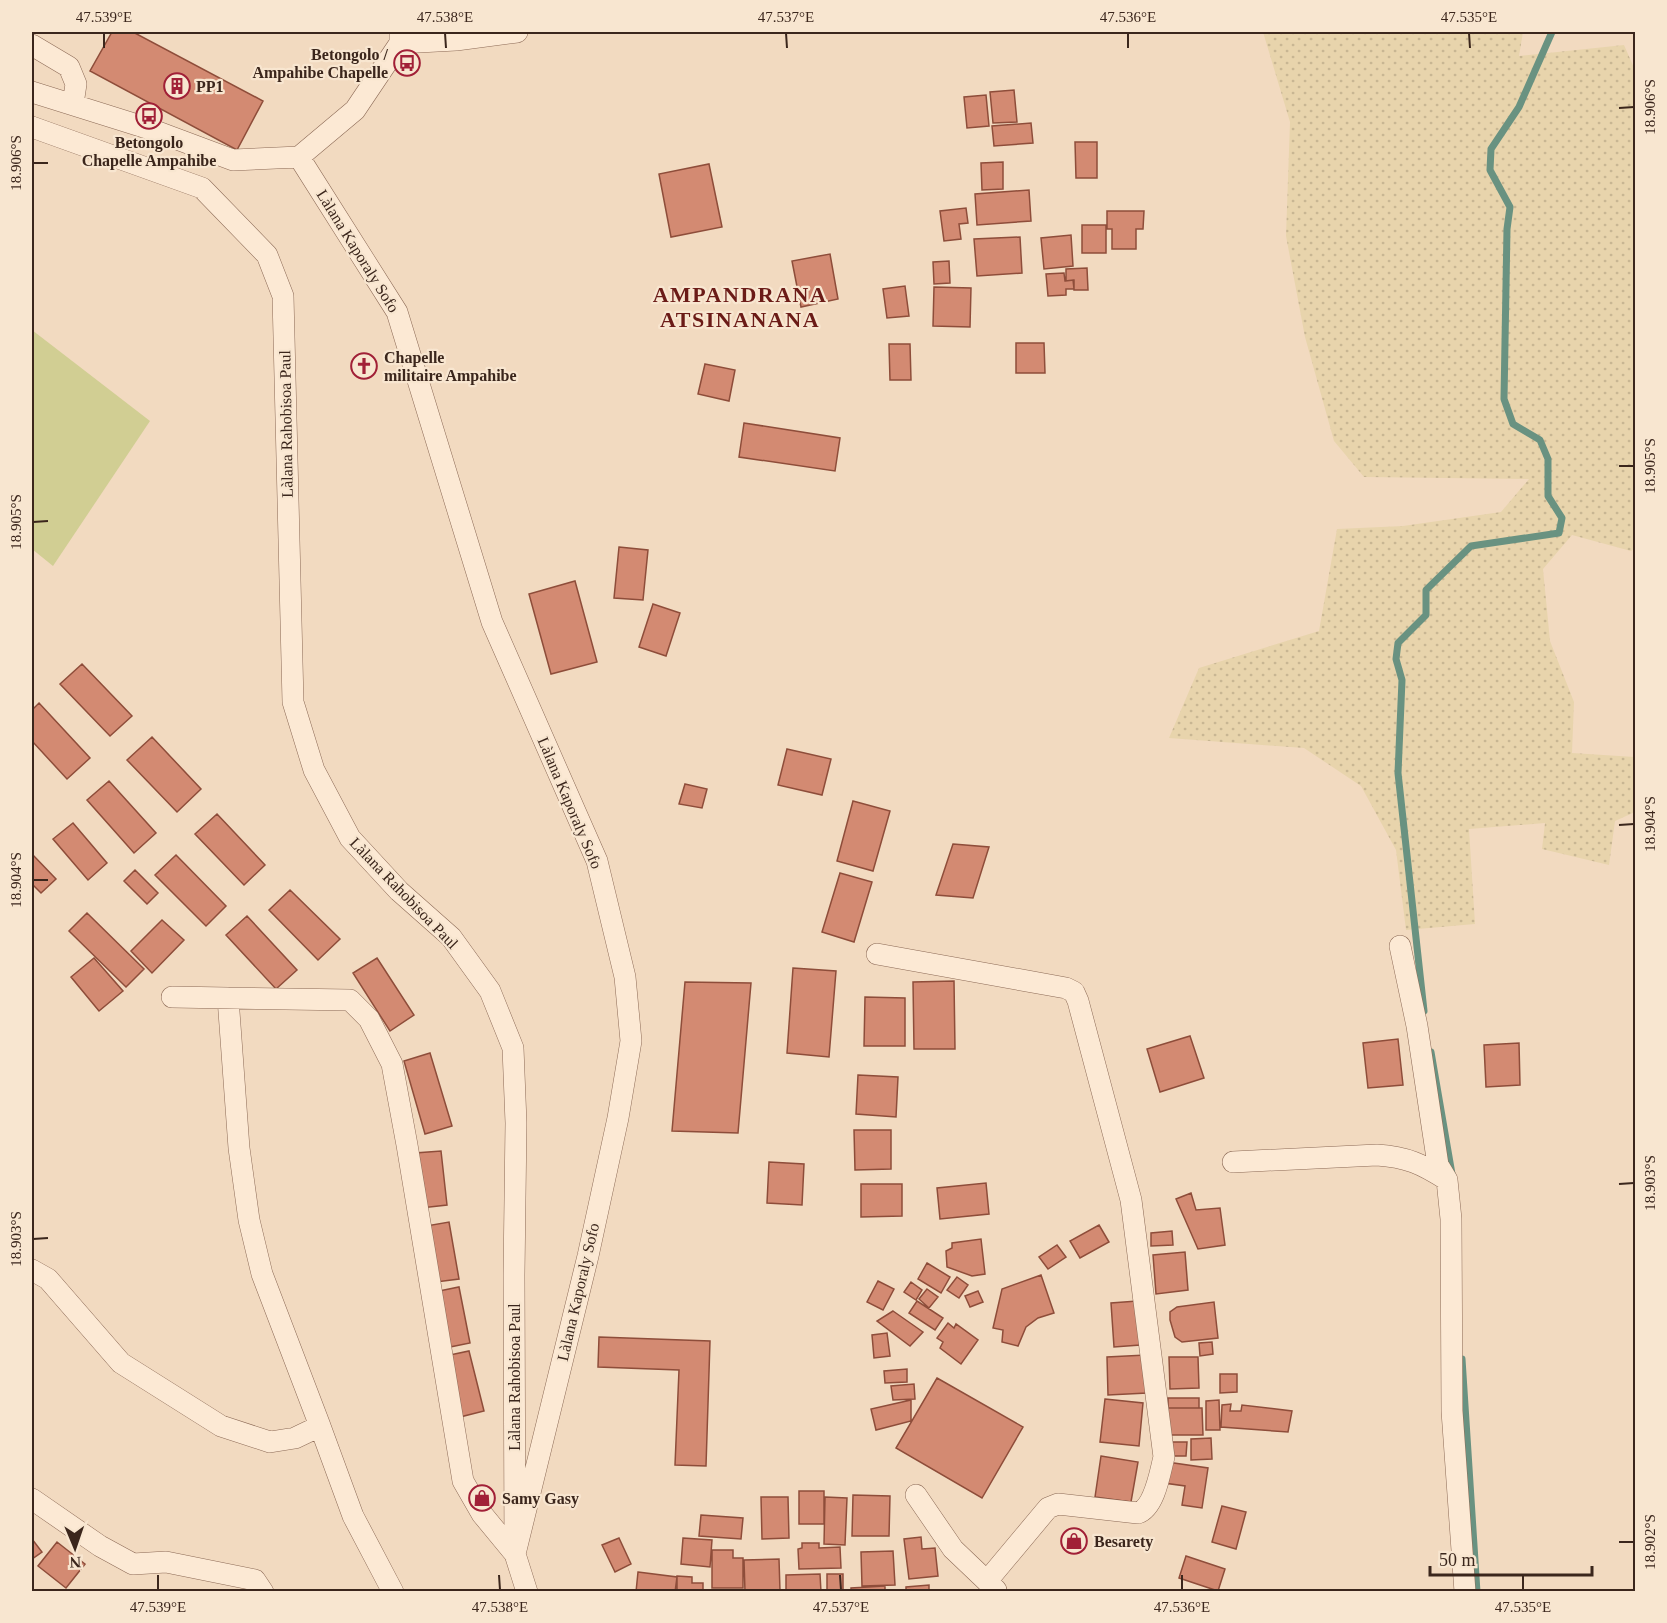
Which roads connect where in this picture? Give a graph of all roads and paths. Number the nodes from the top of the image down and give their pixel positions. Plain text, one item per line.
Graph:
1 (517, 32) edge
2 (400, 37) edge
3 (32, 45) edge
4 (32, 92) edge
5 (73, 104) junction
6 (32, 127) edge
7 (299, 157) junction
8 (1400, 945) dead end
9 (877, 954) dead end
10 (172, 997) dead end
11 (228, 998) junction
12 (1233, 1162) dead end
13 (1447, 1180) junction
14 (32, 1270) edge
15 (320, 1426) junction
16 (916, 1495) dead end
17 (32, 1498) edge
18 (515, 1554) junction
19 (992, 1586) edge
20 (263, 1592) edge
21 (393, 1592) edge
22 (527, 1592) edge
23 (1465, 1592) edge

1 - 2 street
2 - 7 street
3 - 5 street
4 - 5 street
5 - 7 street
6 - 18 street, Làlana Rahobisoa Paul
7 - 18 street, Làlana Kaporaly Sofo
8 - 13 street
9 - 19 street
10 - 11 street
11 - 15 street
11 - 18 street
12 - 13 street
13 - 23 street
14 - 15 street
15 - 21 street
16 - 19 street
17 - 20 street
18 - 22 street

